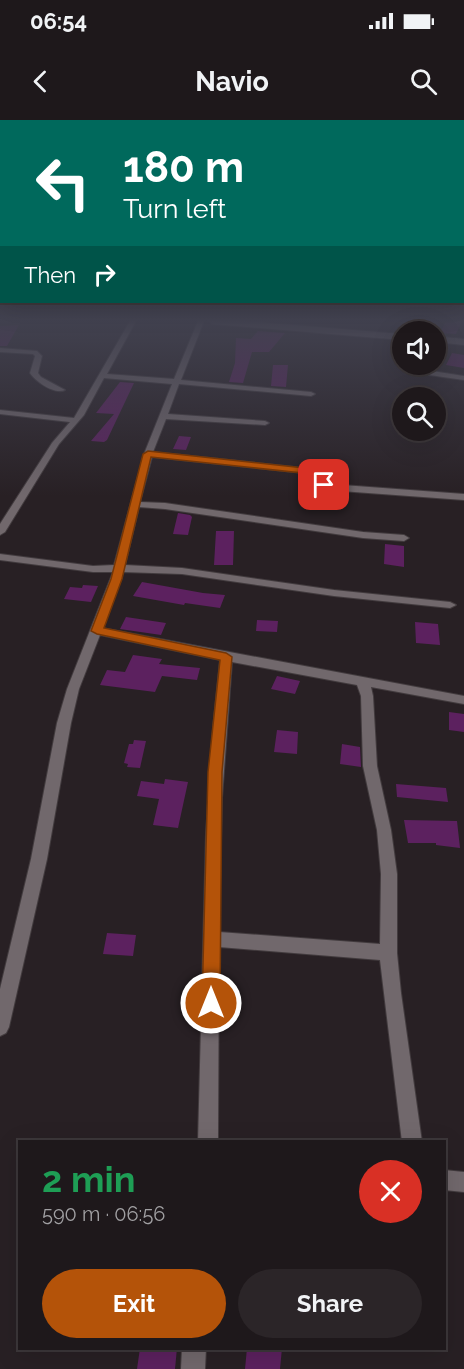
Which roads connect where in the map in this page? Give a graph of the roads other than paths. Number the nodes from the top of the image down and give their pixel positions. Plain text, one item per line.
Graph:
1 (39, 379) edge
2 (100, 379) edge
3 (137, 379) edge
4 (178, 379) edge
5 (176, 383) junction
6 (61, 390) dead end
7 (311, 394) dead end
8 (0, 412) edge
9 (162, 416) junction
10 (74, 420) junction
11 (266, 423) dead end
12 (148, 454) junction
13 (464, 497) edge
14 (135, 504) junction
15 (0, 532) edge
16 (404, 538) dead end
17 (0, 557) edge
18 (119, 569) junction
19 (450, 605) dead end
20 (97, 631) junction
21 (226, 657) junction
22 (363, 682) junction
23 (464, 700) edge
24 (211, 939) junction
25 (388, 953) junction
26 (0, 1027) edge
27 (208, 1140) edge
28 (412, 1140) edge
29 (446, 1180) edge
30 (464, 1182) edge
31 (194, 1350) edge
32 (192, 1369) edge

1 - 6 street
2 - 10 street
3 - 5 street
4 - 5 street
5 - 7 street
5 - 9 street
8 - 10 street
9 - 11 street
9 - 12 street
10 - 15 street
12 - 13 street
12 - 14 street
14 - 16 street
14 - 18 street
17 - 18 street
18 - 19 street
18 - 20 street
20 - 21 street
20 - 26 street
21 - 22 street
21 - 24 street
22 - 23 street
22 - 25 street
24 - 25 street
24 - 27 street
25 - 28 street
29 - 30 street
31 - 32 street

